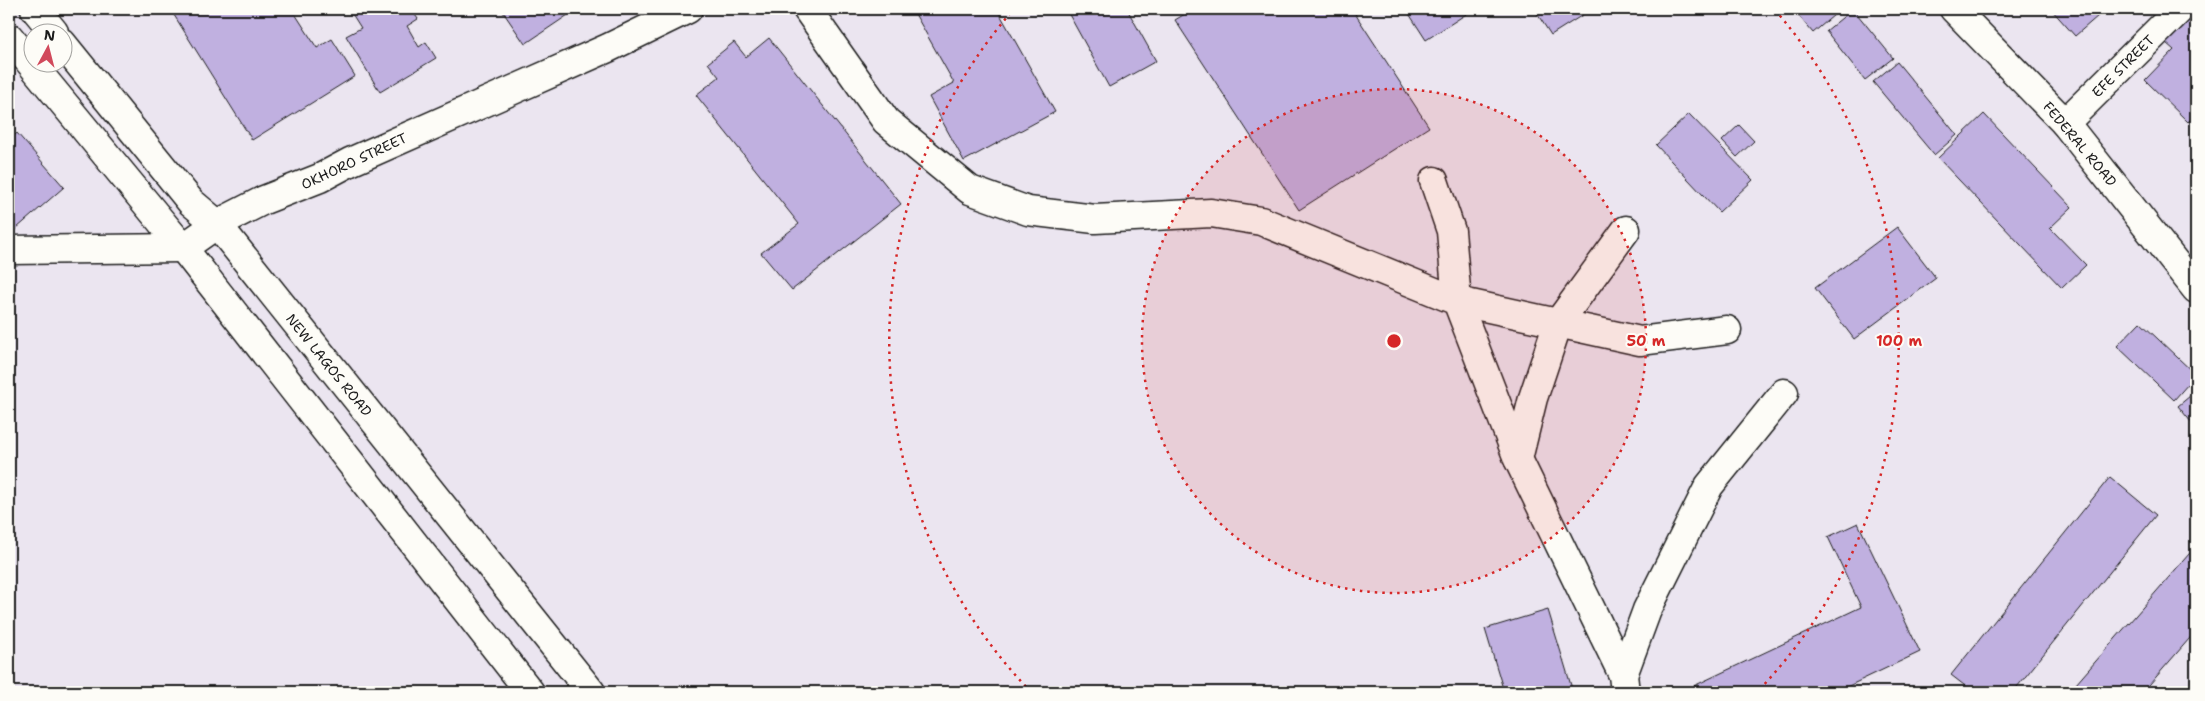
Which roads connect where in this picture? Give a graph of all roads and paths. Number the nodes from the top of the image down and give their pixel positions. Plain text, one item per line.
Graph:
1 (35, 9) edge
2 (688, 9) edge
3 (807, 9) edge
4 (1954, 9) edge
5 (2180, 9) edge
6 (46, 22) edge
7 (9, 37) edge
8 (72, 55) edge
9 (2065, 123) junction
10 (1434, 181) dead end
11 (217, 224) junction
12 (1626, 230) dead end
13 (183, 248) junction
14 (9, 250) edge
15 (2196, 289) edge
16 (1458, 301) junction
17 (1558, 323) junction
18 (1727, 330) dead end
19 (1784, 393) dead end
20 (1518, 459) junction
21 (1624, 684) edge
22 (530, 692) edge
23 (591, 692) edge

1 - 6 main road
2 - 11 main road, OKHORO STREET
3 - 16 main road
4 - 9 main road, FEDERAL ROAD
5 - 9 main road, EFE STREET
7 - 13 main road
8 - 11 main road, NEW LAGOS ROAD
9 - 15 main road, FEDERAL ROAD
10 - 16 main road
11 - 13 main road, OKHORO STREET
11 - 23 main road, NEW LAGOS ROAD
12 - 17 main road
13 - 14 main road
13 - 22 main road
16 - 17 main road
16 - 20 main road
17 - 18 main road
17 - 20 main road
19 - 21 main road
20 - 21 main road

